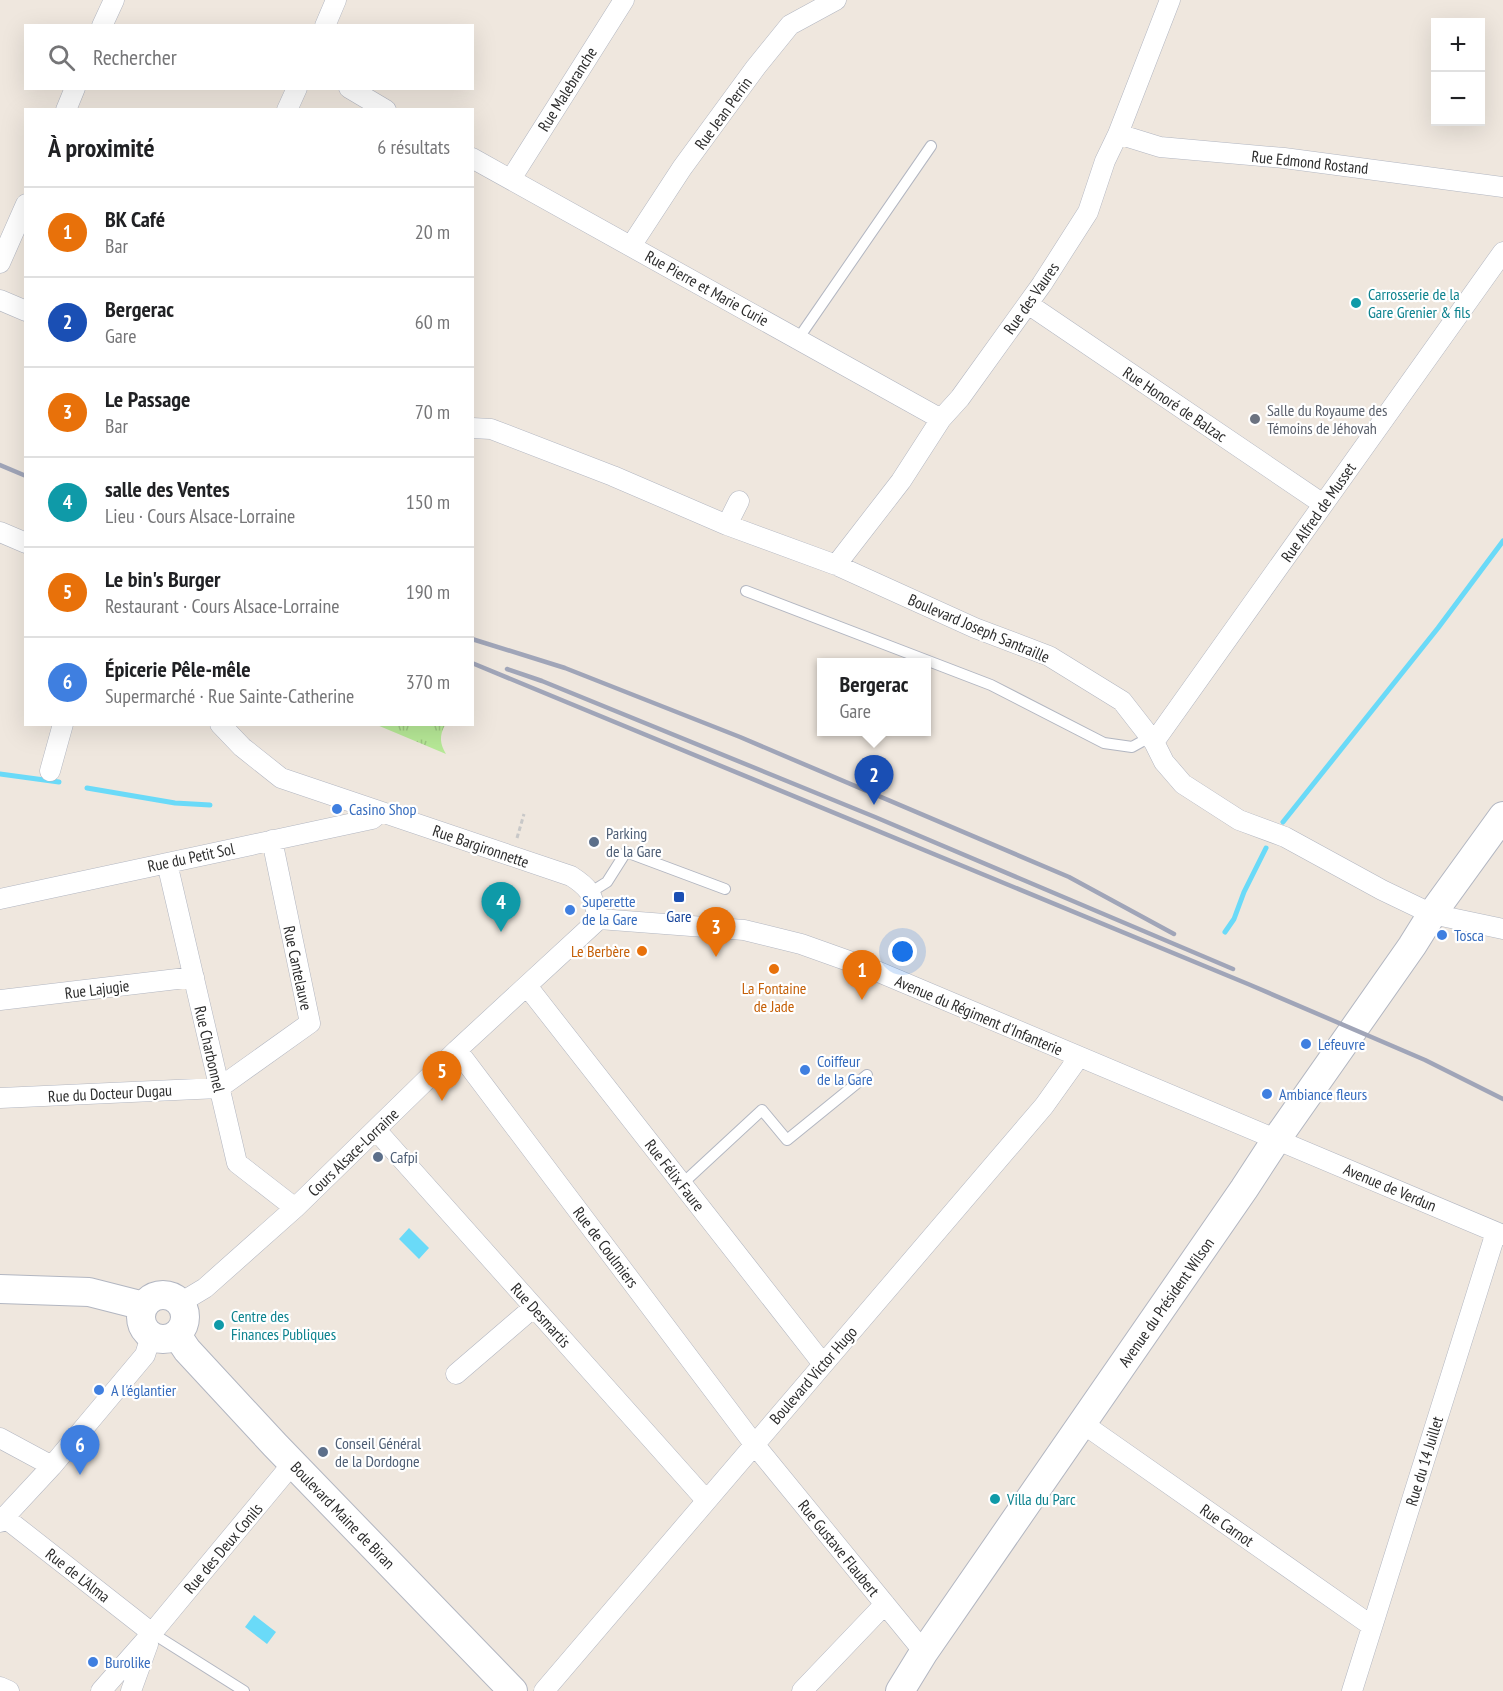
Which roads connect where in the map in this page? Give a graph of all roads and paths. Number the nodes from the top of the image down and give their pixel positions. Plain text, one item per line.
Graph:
1 (114, 0) edge
2 (336, 0) edge
3 (624, 0) edge
4 (836, 0) edge
5 (1170, 0) edge
6 (103, 24) edge
7 (326, 24) edge
8 (74, 90) edge
9 (296, 90) edge
10 (352, 90) edge
11 (67, 108) edge
12 (288, 108) edge
13 (383, 108) edge
14 (1118, 134) junction
15 (932, 146) dead end
16 (474, 159) edge
17 (511, 179) junction
18 (1503, 187) edge
19 (24, 209) edge
20 (631, 246) junction
21 (1503, 252) edge
22 (0, 263) edge
23 (0, 300) edge
24 (1028, 304) junction
25 (24, 310) edge
26 (798, 339) junction
27 (941, 419) junction
28 (474, 428) edge
29 (739, 501) dead end
30 (1323, 504) junction
31 (727, 525) junction
32 (0, 532) edge
33 (24, 542) edge
34 (836, 566) junction
35 (746, 591) dead end
36 (921, 658) edge
37 (931, 662) edge
38 (62, 726) edge
39 (222, 726) edge
40 (1152, 739) junction
41 (50, 771) dead end
42 (381, 812) junction
43 (524, 814) dead end
44 (1503, 816) edge
45 (272, 840) junction
46 (512, 856) junction
47 (167, 863) junction
48 (725, 889) dead end
49 (591, 892) junction
50 (0, 899) edge
51 (1432, 914) junction
52 (599, 919) junction
53 (1503, 929) edge
54 (194, 976) junction
55 (527, 986) junction
56 (0, 1000) edge
57 (457, 1050) junction
58 (1079, 1057) junction
59 (867, 1075) dead end
60 (219, 1088) junction
61 (0, 1098) edge
62 (376, 1130) junction
63 (1276, 1140) junction
64 (682, 1184) junction
65 (295, 1208) junction
66 (1499, 1233) edge
67 (0, 1289) edge
68 (180, 1303) junction
69 (144, 1306) junction
70 (534, 1307) junction
71 (164, 1335) junction
72 (823, 1364) junction
73 (456, 1374) dead end
74 (1082, 1423) junction
75 (0, 1438) edge
76 (754, 1444) junction
77 (293, 1463) junction
78 (52, 1466) junction
79 (706, 1500) junction
80 (2, 1520) edge
81 (885, 1604) junction
82 (1372, 1626) junction
83 (152, 1633) junction
84 (924, 1652) junction
85 (0, 1688) edge
86 (9, 1691) edge
87 (101, 1691) edge
88 (131, 1691) edge
89 (244, 1691) edge
90 (513, 1691) edge
91 (544, 1691) edge
92 (802, 1691) edge
93 (900, 1691) edge
94 (1352, 1691) edge

1 - 6 street
2 - 7 street
3 - 17 street, Rue Malebranche
4 - 20 street, Rue Jean Perrin
5 - 14 street, Rue des Vaures
8 - 11 street
9 - 12 street
10 - 13 street
14 - 18 street, Rue Edmond Rostand
14 - 24 street, Rue des Vaures
15 - 26 lane
16 - 17 street, Rue Pierre et Marie Curie
17 - 20 street, Rue Pierre et Marie Curie
19 - 22 street
20 - 26 street, Rue Pierre et Marie Curie
21 - 30 street, Rue Alfred de Musset
23 - 25 street
24 - 27 street, Rue des Vaures
24 - 30 street, Rue Honoré de Balzac
26 - 27 street, Rue Pierre et Marie Curie
27 - 34 street, Rue des Vaures
28 - 31 street, Boulevard Joseph Santraille
29 - 31 street
30 - 40 street, Rue Alfred de Musset
31 - 34 street, Boulevard Joseph Santraille
32 - 33 street
34 - 40 street, Boulevard Joseph Santraille
35 - 36 lane
37 - 40 lane
38 - 41 street
39 - 42 street, Rue Bargironnette
40 - 51 street, Boulevard Joseph Santraille
42 - 45 street, Rue du Petit Sol
42 - 46 street, Rue Bargironnette
43 - 46 path
44 - 51 main road, Avenue du Président Wilson
45 - 47 street, Rue du Petit Sol
45 - 60 street, Rue Cantelauve
46 - 49 street, Rue Bargironnette
47 - 50 street, Rue du Petit Sol
47 - 54 street, Rue Charbonnel
48 - 49 lane
49 - 52 street
51 - 53 street, Boulevard Joseph Santraille
51 - 63 main road, Avenue du Président Wilson
52 - 55 street, Cours Alsace-Lorraine
52 - 58 street, Avenue du Régiment d'Infanterie
54 - 56 street, Rue Lajugie
54 - 60 street, Rue Charbonnel
55 - 57 street, Cours Alsace-Lorraine
55 - 64 street, Rue Félix Faure
57 - 62 street, Cours Alsace-Lorraine
57 - 76 street, Rue de Coulmiers
58 - 63 street, Avenue du Régiment d'Infanterie
58 - 72 street, Boulevard Victor Hugo
59 - 64 lane
60 - 61 street, Rue du Docteur Dugau
60 - 65 street, Rue Charbonnel
62 - 65 street, Cours Alsace-Lorraine
62 - 70 street, Rue Desmartis
63 - 66 street, Avenue de Verdun
63 - 74 main road, Avenue du Président Wilson
64 - 72 street, Rue Félix Faure
65 - 68 street, Cours Alsace-Lorraine
66 - 82 street, Rue du 14 Juillet
67 - 69 main road
68 - 69 main road
68 - 71 main road
69 - 71 main road
70 - 73 street
70 - 79 street, Rue Desmartis
71 - 77 main road, Boulevard Maine de Biran
71 - 78 street
72 - 76 street, Boulevard Victor Hugo
74 - 82 street, Rue Carnot
74 - 84 main road, Avenue du Président Wilson
75 - 78 street
76 - 79 street, Boulevard Victor Hugo
76 - 81 street, Rue Gustave Flaubert
77 - 83 street, Rue des Deux Conils
77 - 90 main road, Boulevard Maine de Biran
78 - 80 street
79 - 91 street, Boulevard Victor Hugo
80 - 83 street, Rue de L'Alma
81 - 84 street, Rue Gustave Flaubert
81 - 92 street
82 - 94 street, Rue du 14 Juillet
83 - 87 street, Rue des Deux Conils
83 - 88 street
83 - 89 lane
84 - 93 main road, Avenue du Président Wilson
85 - 86 street

